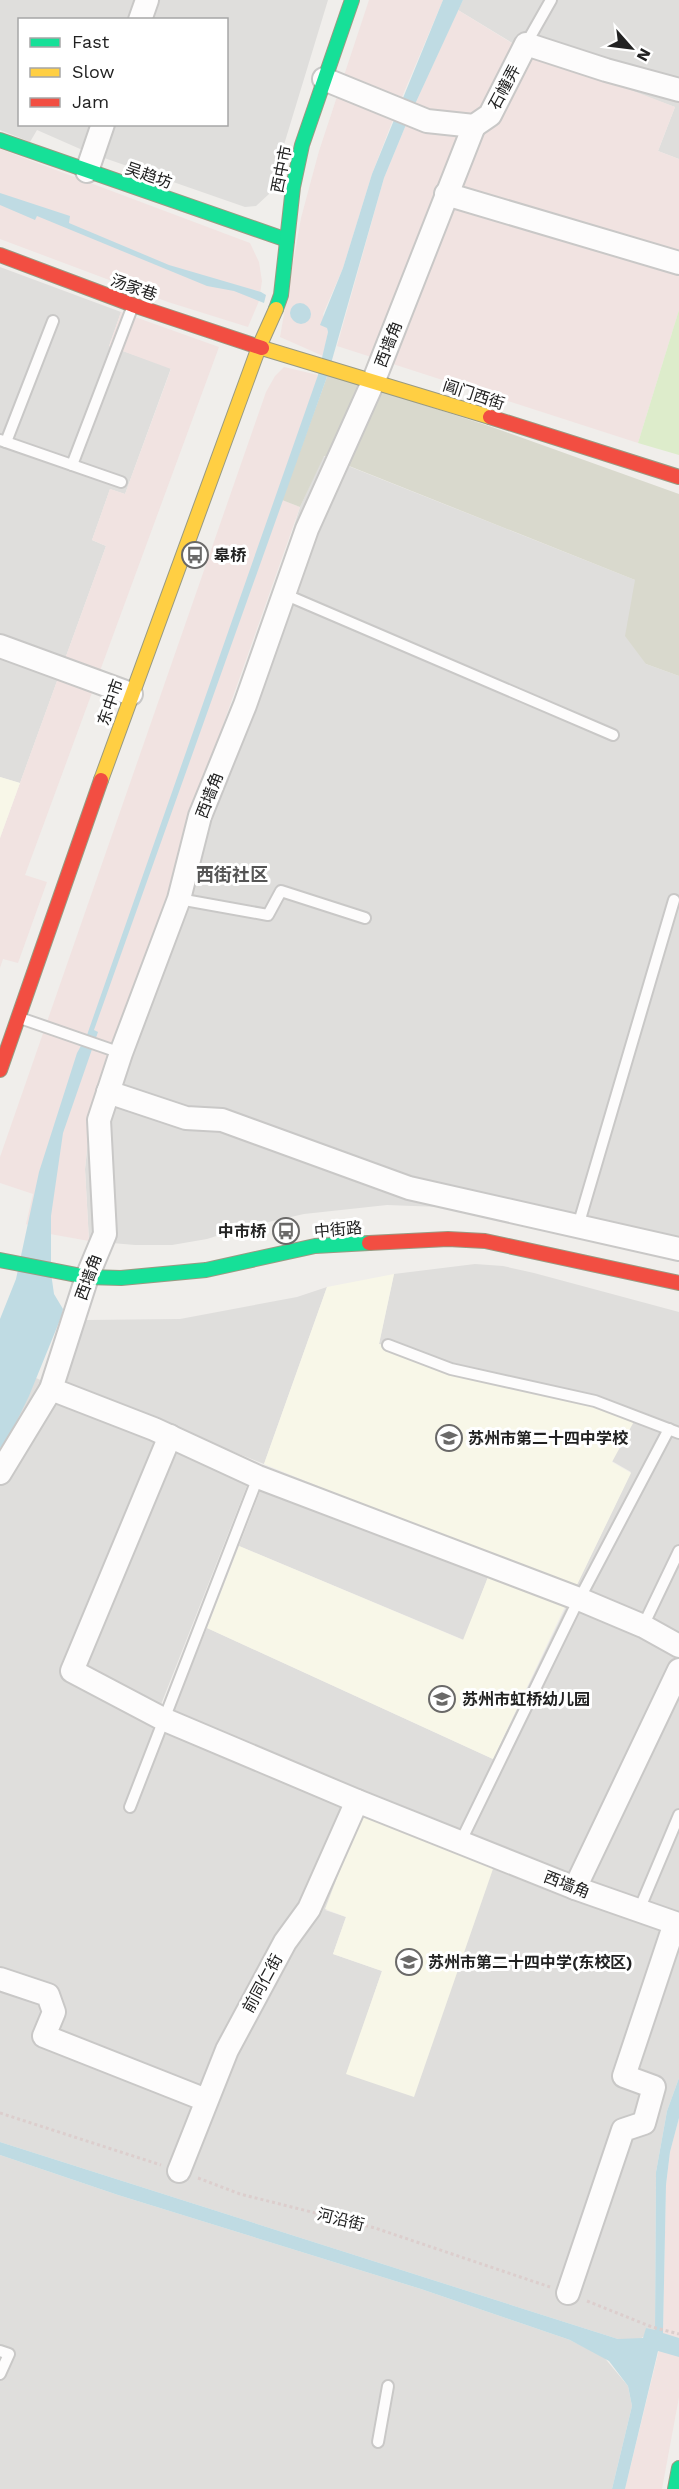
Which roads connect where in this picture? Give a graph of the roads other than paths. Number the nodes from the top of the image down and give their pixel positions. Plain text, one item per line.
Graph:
1 (147, 0) edge
2 (352, 0) edge
3 (551, 0) edge
4 (141, 18) edge
5 (526, 44) junction
6 (324, 79) junction
7 (679, 90) edge
8 (102, 126) edge
9 (474, 126) junction
10 (0, 140) edge
11 (87, 171) junction
12 (446, 194) junction
13 (287, 240) junction
14 (0, 255) edge
15 (679, 263) edge
16 (133, 305) junction
17 (53, 321) dead end
18 (259, 347) junction
19 (374, 380) junction
20 (3, 441) edge
21 (72, 465) junction
22 (679, 477) edge
23 (121, 482) dead end
24 (284, 594) junction
25 (0, 646) edge
26 (130, 694) junction
27 (613, 735) dead end
28 (179, 899) junction
29 (674, 900) dead end
30 (365, 918) dead end
31 (20, 1018) junction
32 (112, 1050) junction
33 (0, 1070) edge
34 (108, 1092) junction
35 (578, 1226) junction
36 (679, 1249) edge
37 (4, 1260) edge
38 (78, 1275) junction
39 (679, 1283) edge
40 (388, 1345) dead end
41 (51, 1389) junction
42 (674, 1431) edge
43 (170, 1436) junction
44 (0, 1473) edge
45 (258, 1477) junction
46 (679, 1551) edge
47 (579, 1599) junction
48 (643, 1626) junction
49 (679, 1646) edge
50 (679, 1670) edge
51 (163, 1719) junction
52 (357, 1801) junction
53 (130, 1807) dead end
54 (679, 1815) edge
55 (460, 1843) junction
56 (575, 1888) junction
57 (639, 1910) junction
58 (0, 1979) edge
59 (206, 2100) junction
60 (179, 2171) road end
61 (568, 2293) road end
62 (0, 2351) edge
63 (0, 2374) edge
64 (388, 2386) dead end
65 (378, 2442) dead end
66 (679, 2468) edge
67 (675, 2489) edge

1 - 4 street
2 - 6 main road, 西中市
3 - 5 lane
5 - 7 street, 石幢弄
5 - 9 street, 石幢弄
6 - 9 street, 石幢弄
6 - 13 main road, 西中市
8 - 11 street
9 - 12 street, 西墙角
10 - 11 main road, 吴趋坊
11 - 13 main road, 吴趋坊
12 - 15 street
12 - 19 street, 西墙角
13 - 18 main road, 西中市
14 - 16 main road, 汤家巷
16 - 18 main road, 汤家巷
16 - 21 lane
17 - 20 lane
18 - 19 main road, 阊门西街
18 - 26 main road, 东中市
19 - 22 main road, 阊门西街
19 - 24 street, 西墙角
20 - 21 lane
21 - 23 lane
24 - 27 lane
24 - 28 street, 西墙角
25 - 26 street
26 - 31 main road, 东中市
28 - 30 lane
28 - 32 street, 西墙角
29 - 35 lane
31 - 32 lane
31 - 33 main road, 东中市
32 - 34 street, 西墙角
34 - 35 street
34 - 38 street, 西墙角
35 - 36 street
37 - 38 main road, 中街路
38 - 39 main road, 中街路
38 - 41 street, 西墙角
40 - 42 lane
41 - 43 street
41 - 44 street, 西墙角
42 - 47 lane
43 - 45 street
43 - 51 street, 西墙角
45 - 47 street
45 - 51 lane
46 - 48 lane
47 - 48 street
47 - 55 lane
48 - 49 street
50 - 56 street
51 - 52 street, 西墙角
51 - 53 lane
52 - 55 street, 西墙角
52 - 59 street, 前同仁街
54 - 57 lane
55 - 56 street, 西墙角
56 - 57 street, 西墙角
57 - 61 street, 西墙角
58 - 59 street
59 - 60 street, 前同仁街
62 - 63 lane
64 - 65 lane
66 - 67 main road

